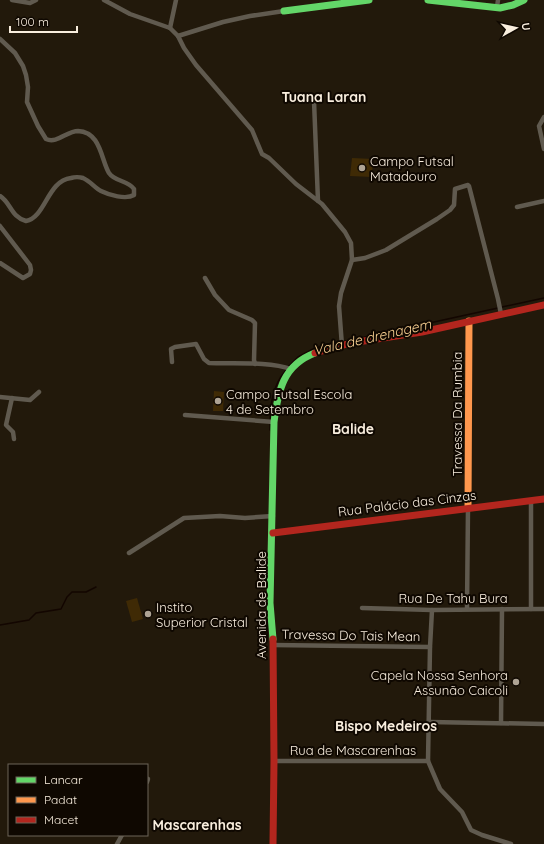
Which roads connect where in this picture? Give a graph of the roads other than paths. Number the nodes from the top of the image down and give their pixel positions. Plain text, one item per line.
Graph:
1 (12, 0) edge
2 (36, 0) edge
3 (104, 0) edge
4 (176, 0) edge
5 (369, 0) edge
6 (428, 0) edge
7 (524, 0) edge
8 (498, 4) edge
9 (284, 11) joint
10 (170, 28) junction
11 (178, 36) junction
12 (0, 39) edge
13 (314, 101) dead end
14 (544, 118) edge
15 (544, 149) edge
16 (0, 196) edge
17 (318, 201) junction
18 (544, 201) edge
19 (517, 207) dead end
20 (0, 226) edge
21 (352, 260) junction
22 (0, 263) edge
23 (205, 278) dead end
24 (544, 305) edge
25 (501, 314) junction
26 (469, 321) junction
27 (342, 346) junction
28 (172, 362) dead end
29 (255, 364) junction
30 (291, 369) junction
31 (39, 392) dead end
32 (0, 397) edge
33 (12, 398) junction
34 (185, 415) dead end
35 (274, 422) junction
36 (14, 439) dead end
37 (544, 499) edge
38 (531, 501) junction
39 (468, 508) junction
40 (270, 516) junction
41 (273, 532) junction
42 (129, 553) dead end
43 (362, 608) dead end
44 (467, 609) junction
45 (502, 609) junction
46 (531, 609) junction
47 (544, 609) edge
48 (432, 610) junction
49 (272, 645) junction
50 (430, 647) junction
51 (430, 722) junction
52 (501, 723) junction
53 (544, 724) edge
54 (274, 761) junction
55 (428, 761) junction
56 (273, 844) edge
57 (511, 844) edge

1 - 2 street
3 - 10 street
4 - 10 street
5 - 9 main road
6 - 8 main road
7 - 8 main road
9 - 11 street
10 - 11 street
11 - 17 street
12 - 16 street
13 - 17 street
14 - 15 street
17 - 21 street
18 - 19 street
20 - 22 street
21 - 25 street
21 - 27 street
23 - 29 street
24 - 25 main road
25 - 26 main road
26 - 27 main road
26 - 39 main road, Travessa Da Rumbia
27 - 30 main road
28 - 29 street
29 - 30 street
30 - 35 main road, Avenida de Balide
31 - 33 street
32 - 33 street
33 - 36 street
34 - 35 street
35 - 40 main road, Avenida de Balide
37 - 38 main road, Rua Palácio das Cinzas
38 - 39 main road, Rua Palácio das Cinzas
38 - 46 street
39 - 41 main road, Rua Palácio das Cinzas
39 - 44 street
40 - 41 main road, Avenida de Balide
40 - 42 street
41 - 49 main road, Avenida de Balide
43 - 48 street, Rua De Tahu Bura
44 - 45 street, Rua De Tahu Bura
44 - 48 street, Rua De Tahu Bura
45 - 46 street, Rua De Tahu Bura
45 - 52 street
46 - 47 street, Rua De Tahu Bura
48 - 50 street
49 - 50 street, Travessa Do Tais Mean
49 - 54 main road, Avenida de Balide
50 - 51 street
51 - 52 street
51 - 55 street
52 - 53 street
54 - 55 street, Rua de Mascarenhas
54 - 56 main road, Avenida de Balide
55 - 57 street, Rua de Mascarenhas

